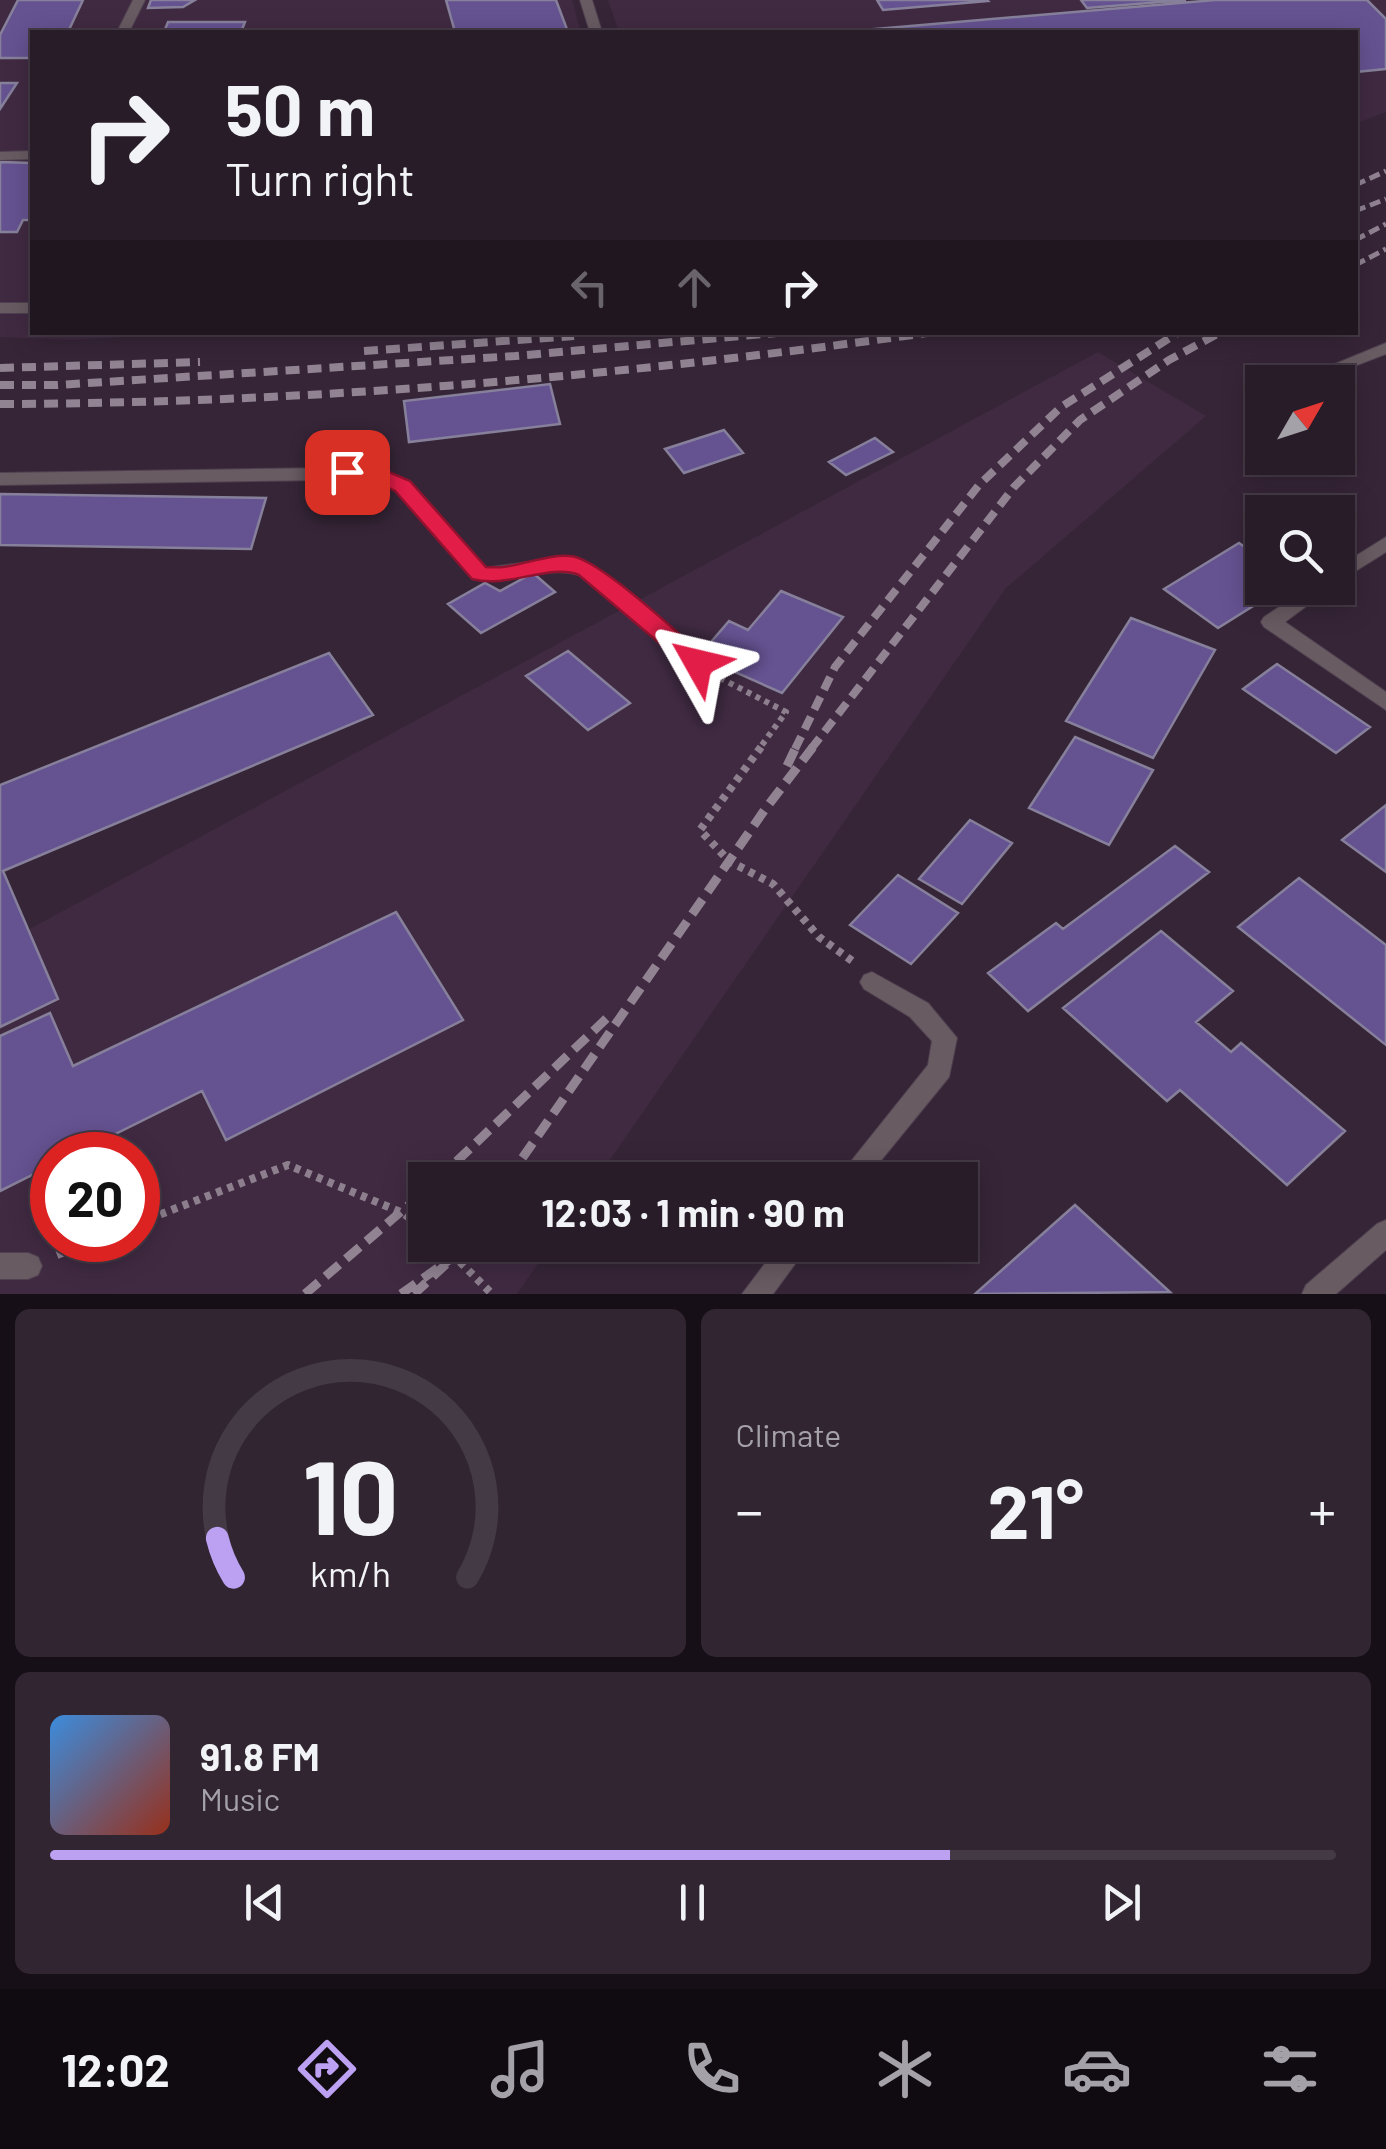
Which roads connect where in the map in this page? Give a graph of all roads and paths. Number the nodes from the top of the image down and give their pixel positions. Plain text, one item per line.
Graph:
1 (139, 0) edge
2 (586, 0) edge
3 (124, 30) edge
4 (595, 30) edge
5 (30, 155) edge
6 (0, 156) edge
7 (0, 308) edge
8 (30, 308) edge
9 (1386, 348) edge
10 (1337, 365) edge
11 (0, 480) edge
12 (1386, 542) edge
13 (1355, 564) edge
14 (1296, 605) edge
15 (698, 663) dead end
16 (730, 686) dead end
17 (1386, 702) edge
18 (872, 982) joint
19 (864, 1162) edge
20 (160, 1215) edge
21 (408, 1216) edge
22 (1386, 1233) edge
23 (461, 1262) edge
24 (782, 1262) edge
25 (492, 1294) edge
26 (756, 1294) edge
27 (1316, 1294) edge

1 - 3 lane
2 - 4 lane
5 - 6 lane
7 - 8 lane
9 - 10 lane
11 - 15 lane
12 - 13 lane
14 - 17 lane
16 - 18 path
18 - 19 lane
20 - 21 path
22 - 27 lane
23 - 25 path
24 - 26 lane

